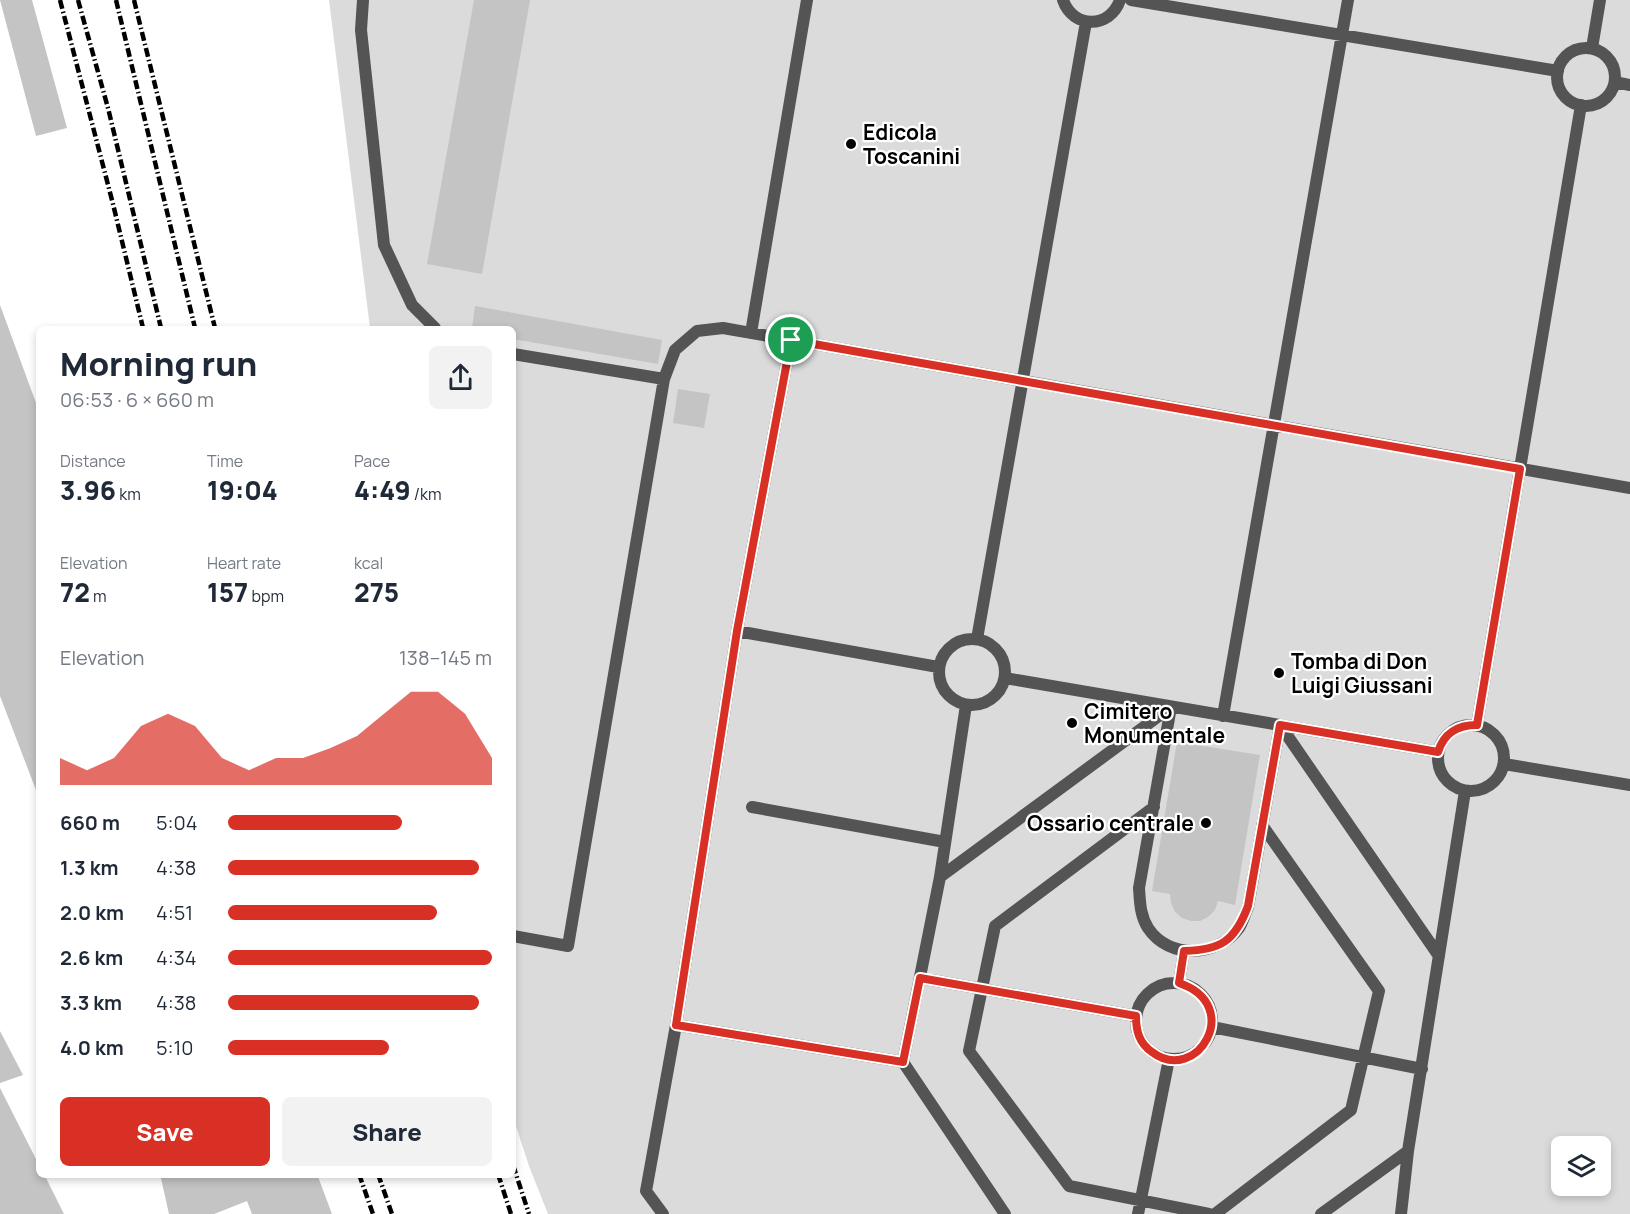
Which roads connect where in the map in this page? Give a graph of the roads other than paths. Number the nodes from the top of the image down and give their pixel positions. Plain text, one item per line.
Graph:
1 (363, 0) edge
2 (807, 0) edge
3 (1063, 0) edge
4 (1120, 0) edge
5 (1131, 0) edge
6 (1348, 0) edge
7 (1600, 0) edge
8 (1086, 22) junction
9 (1342, 35) junction
10 (1592, 48) junction
11 (1558, 71) junction
12 (1615, 82) junction
13 (1630, 85) edge
14 (1581, 105) junction
15 (433, 326) edge
16 (751, 333) junction
17 (791, 340) junction
18 (516, 354) edge
19 (664, 379) junction
20 (1023, 381) junction
21 (1274, 425) junction
22 (1520, 469) junction
23 (1630, 488) edge
24 (737, 631) junction
25 (977, 639) junction
26 (938, 667) junction
27 (1005, 678) junction
28 (966, 705) junction
29 (1171, 707) junction
30 (1223, 716) junction
31 (1280, 725) junction
32 (1477, 725) junction
33 (1438, 752) junction
34 (1504, 764) junction
35 (1630, 785) edge
36 (1465, 791) junction
37 (752, 807) dead end
38 (1154, 807) junction
39 (1262, 825) junction
40 (945, 842) junction
41 (940, 877) junction
42 (516, 937) edge
43 (1184, 951) junction
44 (1439, 956) junction
45 (920, 978) junction
46 (1179, 983) junction
47 (981, 989) junction
48 (1136, 1016) junction
49 (676, 1025) junction
50 (1212, 1027) junction
51 (1363, 1057) junction
52 (1169, 1059) junction
53 (903, 1062) junction
54 (1422, 1069) junction
55 (1408, 1151) junction
56 (1141, 1201) junction
57 (663, 1214) edge
58 (1005, 1214) edge
59 (1138, 1214) edge
60 (1209, 1214) edge
61 (1215, 1214) edge
62 (1321, 1214) edge
63 (1401, 1214) edge

1 - 15 lane
2 - 16 lane
3 - 8 lane
4 - 8 lane
5 - 9 lane
6 - 9 lane
7 - 10 lane
8 - 20 lane
9 - 11 lane
9 - 21 lane
10 - 11 lane
10 - 12 lane
11 - 14 lane
12 - 13 lane
12 - 14 lane
14 - 22 lane
16 - 17 lane
16 - 19 lane
17 - 20 lane
17 - 24 lane
18 - 19 lane
19 - 42 lane
20 - 21 lane
20 - 25 lane
21 - 22 lane
21 - 30 lane
22 - 23 lane
22 - 32 lane
24 - 26 lane
24 - 49 lane
25 - 26 lane
25 - 27 lane
26 - 28 lane
27 - 28 lane
27 - 29 lane
28 - 40 lane
29 - 30 lane
29 - 38 lane
29 - 41 lane
30 - 31 lane
31 - 33 lane
31 - 39 lane
31 - 44 lane
32 - 33 lane
32 - 34 lane
33 - 36 lane
34 - 35 lane
34 - 36 lane
36 - 44 lane
37 - 40 lane
38 - 43 lane
38 - 47 lane
39 - 43 lane
39 - 51 lane
40 - 41 lane
41 - 45 lane
43 - 46 lane
44 - 54 lane
45 - 47 lane
45 - 53 lane
46 - 48 lane
46 - 50 lane
47 - 48 lane
47 - 56 lane
48 - 52 lane
49 - 53 lane
49 - 57 lane
50 - 51 lane
50 - 52 lane
51 - 54 lane
51 - 61 lane
52 - 56 lane
53 - 58 lane
54 - 55 lane
55 - 62 lane
55 - 63 lane
56 - 59 lane
56 - 60 lane

